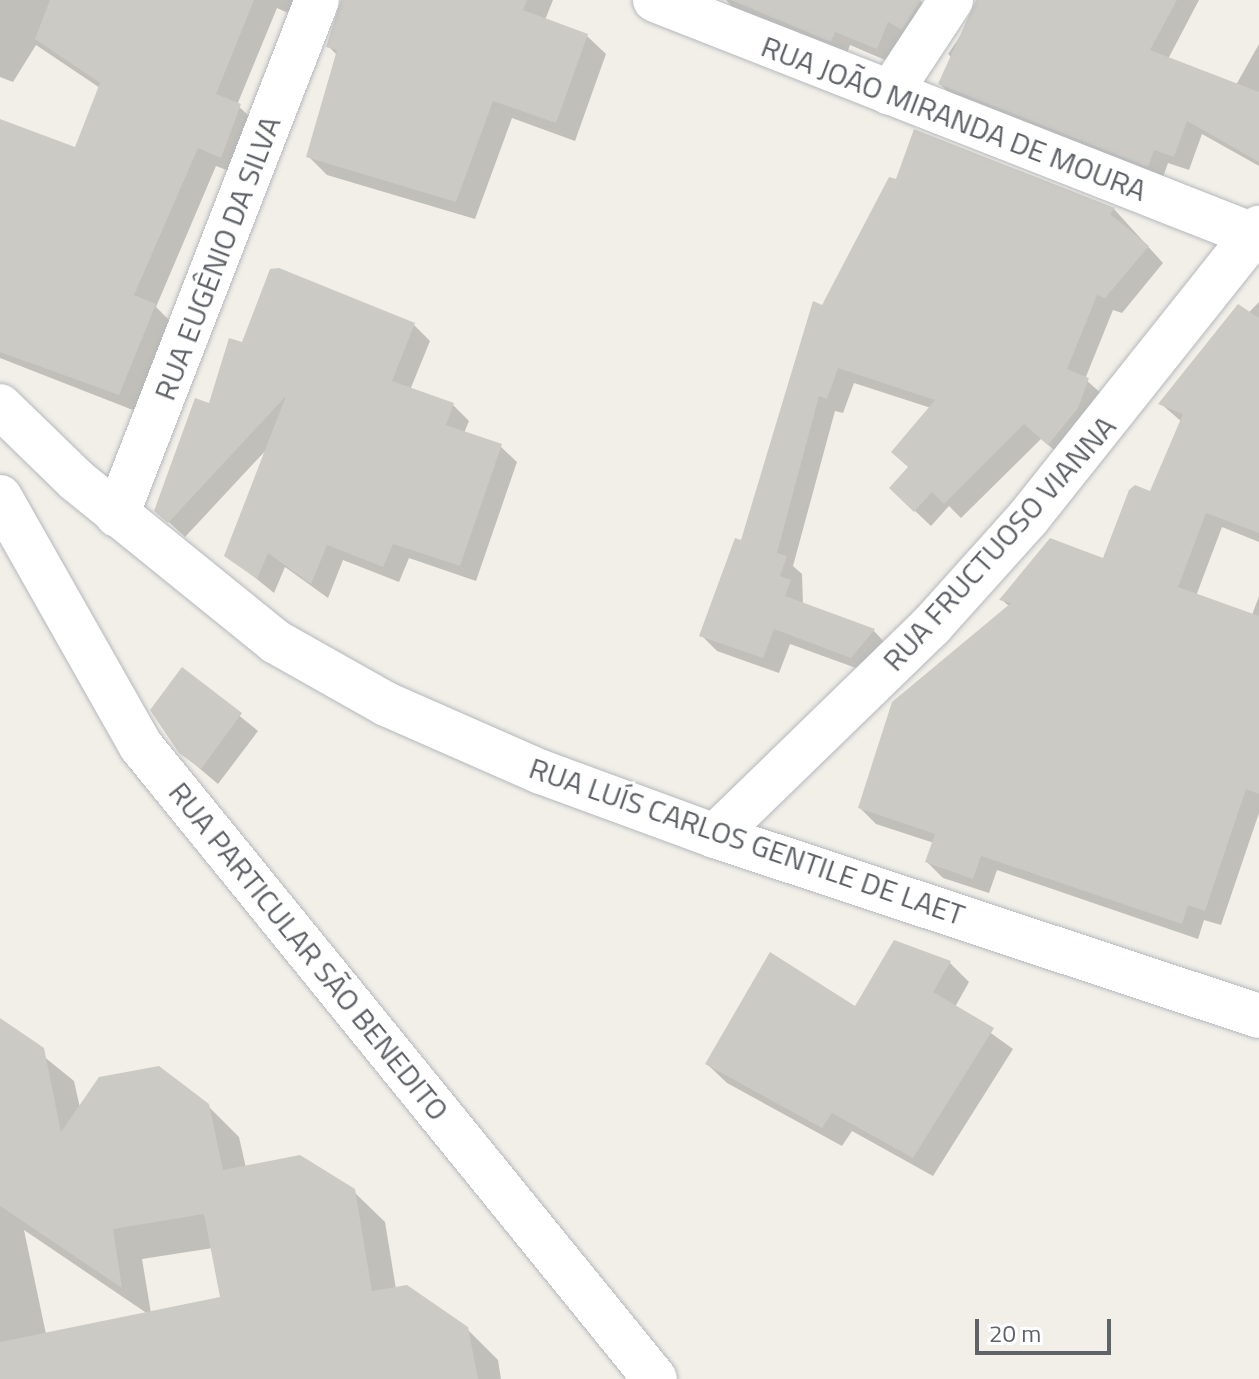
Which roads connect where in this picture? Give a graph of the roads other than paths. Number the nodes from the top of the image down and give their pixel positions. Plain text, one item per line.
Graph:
1 (317, 0) edge
2 (655, 0) edge
3 (951, 0) edge
4 (890, 93) junction
5 (1256, 232) edge
6 (0, 407) edge
7 (0, 497) edge
8 (117, 515) junction
9 (715, 836) junction
10 (1259, 1016) edge
11 (655, 1379) edge

1 - 8 street, RUA EUGÊNIO DA SILVA
2 - 4 street, RUA JOÃO MIRANDA DE MOURA
3 - 4 street
4 - 5 street, RUA JOÃO MIRANDA DE MOURA
5 - 9 street, RUA FRUCTUOSO VIANNA
6 - 8 street, RUA LUÍS CARLOS GENTILE DE LAET
7 - 11 street, RUA PARTICULAR SÃO BENEDITO
8 - 9 street, RUA LUÍS CARLOS GENTILE DE LAET
9 - 10 street, RUA LUÍS CARLOS GENTILE DE LAET

